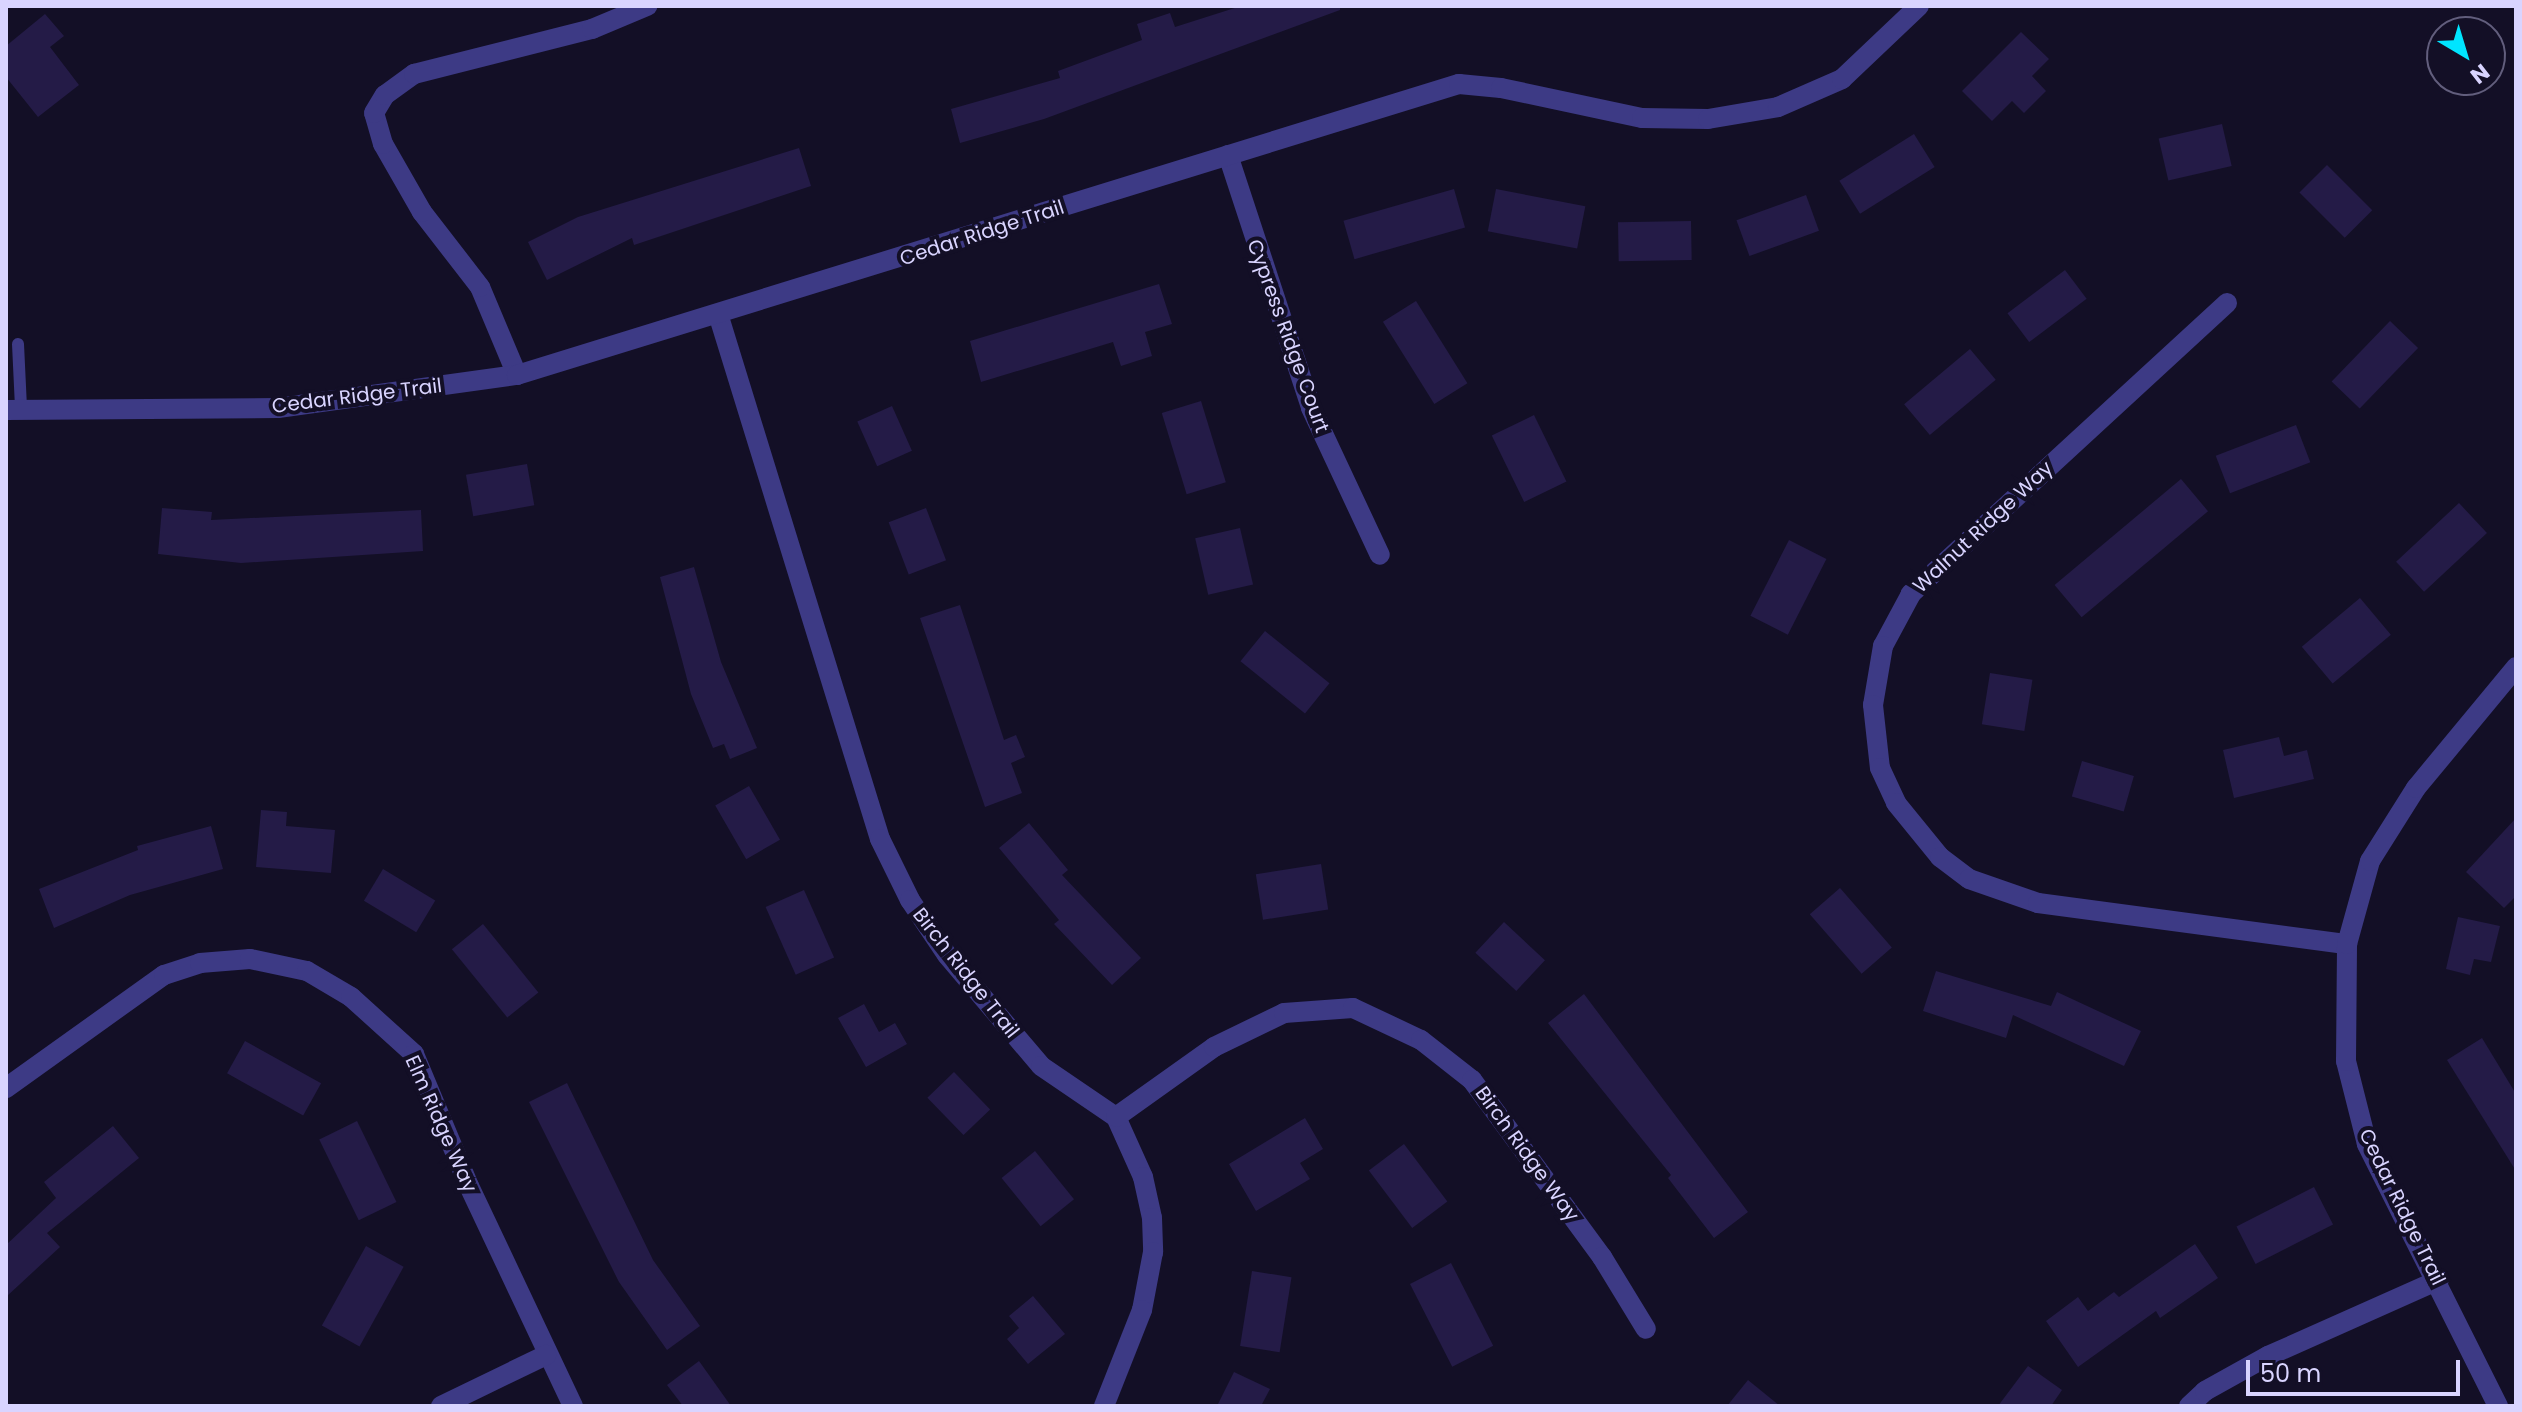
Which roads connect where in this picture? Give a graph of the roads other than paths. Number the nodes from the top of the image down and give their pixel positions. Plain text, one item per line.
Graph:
1 (647, 6) edge
2 (1919, 6) edge
3 (1228, 155) junction
4 (2227, 303) dead end
5 (719, 317) junction
6 (18, 344) dead end
7 (517, 375) junction
8 (13, 409) edge
9 (1380, 555) dead end
10 (2516, 667) edge
11 (2347, 944) junction
12 (6, 1088) edge
13 (1116, 1117) junction
14 (2439, 1280) junction
15 (1646, 1329) dead end
16 (546, 1355) junction
17 (441, 1406) edge
18 (573, 1406) edge
19 (1104, 1406) edge
20 (2189, 1406) edge
21 (2498, 1406) edge

1 - 7 street
2 - 3 street, Cedar Ridge Trail
3 - 5 street, Cedar Ridge Trail
3 - 9 street, Cypress Ridge Court
4 - 11 street, Walnut Ridge Way
5 - 7 street, Cedar Ridge Trail
5 - 13 street, Birch Ridge Trail
6 - 8 lane
7 - 8 street, Cedar Ridge Trail
10 - 11 street, Cedar Ridge Trail
11 - 14 street, Cedar Ridge Trail
12 - 16 street, Elm Ridge Way
13 - 15 street, Birch Ridge Way
13 - 19 street
14 - 20 street
14 - 21 street, Cedar Ridge Trail
16 - 17 street
16 - 18 street, Elm Ridge Way

